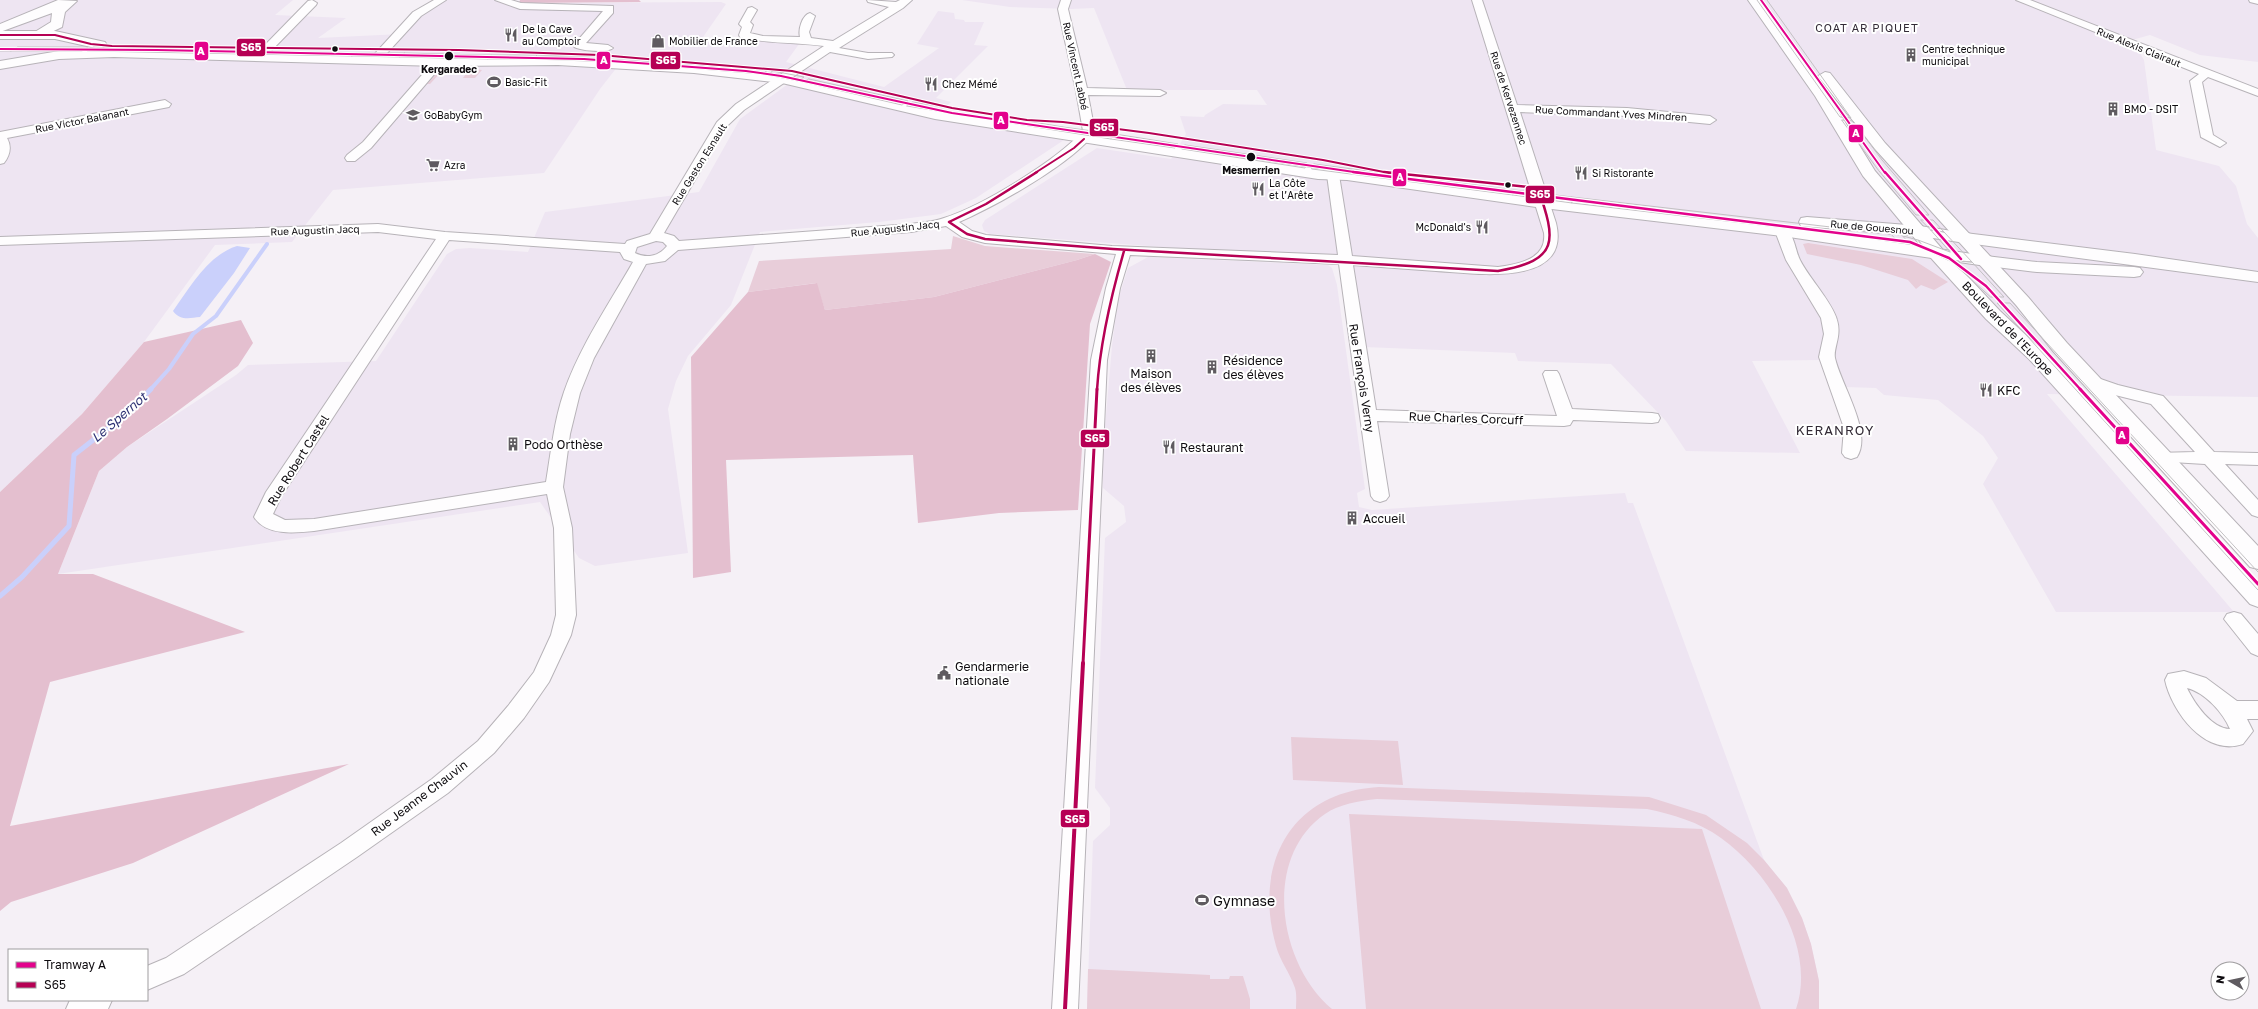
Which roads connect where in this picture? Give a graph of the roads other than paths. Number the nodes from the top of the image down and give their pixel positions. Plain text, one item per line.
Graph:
1 (68, 0) edge
2 (72, 0) edge
3 (441, 0) edge
4 (500, 0) edge
5 (872, 0) edge
6 (1066, 0) edge
7 (1477, 0) edge
8 (1754, 0) edge
9 (2021, 0) edge
10 (2254, 0) edge
11 (2258, 1) edge
12 (312, 3) dead end
13 (903, 3) edge
14 (752, 10) dead end
15 (1778, 12) dead end
16 (810, 16) dead end
17 (0, 28) edge
18 (0, 35) edge
19 (38, 35) junction
20 (806, 40) junction
21 (832, 47) junction
22 (608, 48) dead end
23 (267, 49) junction
24 (384, 50) junction
25 (3, 54) edge
26 (888, 54) dead end
27 (374, 61) junction
28 (439, 62) junction
29 (2206, 73) junction
30 (787, 75) junction
31 (1082, 91) junction
32 (1160, 93) dead end
33 (2258, 93) edge
34 (164, 104) dead end
35 (1512, 108) junction
36 (1710, 120) dead end
37 (1087, 132) junction
38 (0, 136) edge
39 (2220, 143) dead end
40 (351, 158) dead end
41 (0, 160) edge
42 (1333, 175) junction
43 (1540, 196) junction
44 (949, 222) junction
45 (1782, 231) junction
46 (1920, 232) junction
47 (445, 236) junction
48 (655, 237) junction
49 (1965, 238) junction
50 (0, 241) edge
51 (674, 246) junction
52 (628, 248) junction
53 (1124, 251) junction
54 (1937, 254) junction
55 (641, 260) junction
56 (1344, 260) junction
57 (1986, 261) junction
58 (2218, 272) junction
59 (2258, 277) edge
60 (1551, 374) dead end
61 (2089, 380) junction
62 (1368, 415) junction
63 (1652, 418) dead end
64 (1565, 422) junction
65 (1851, 453) dead end
66 (2161, 457) junction
67 (2210, 458) junction
68 (2258, 459) edge
69 (554, 487) junction
70 (1380, 496) dead end
71 (2258, 511) edge
72 (2258, 562) edge
73 (2258, 598) edge
74 (2234, 619) dead end
75 (2258, 648) edge
76 (2232, 710) dead end
77 (2258, 710) edge
78 (148, 978) edge
79 (97, 1001) edge
80 (79, 1009) edge
81 (1065, 1009) edge

1 - 17 main road
2 - 19 main road
3 - 24 street
4 - 22 street
5 - 13 street
6 - 31 street, Rue Vincent Labbé
7 - 35 street, Rue de Kervezennec
8 - 46 main road, Boulevard de l'Europe
9 - 29 street, Rue Alexis Clairaut
10 - 11 street
12 - 23 street
13 - 21 street, Rue Gaston Esnault
14 - 20 street
15 - 49 main road, Boulevard de l'Europe
16 - 20 street
18 - 19 main road, Rue de Gouesnou
19 - 23 main road, Rue de Gouesnou
19 - 25 main road
20 - 21 street
21 - 26 street
21 - 30 street, Rue Gaston Esnault
23 - 24 main road, Rue de Gouesnou
24 - 27 street
24 - 30 main road, Rue de Gouesnou
25 - 27 main road, Rue de Gouesnou
27 - 28 main road, Rue de Gouesnou
28 - 30 main road, Rue de Gouesnou
28 - 40 street
29 - 33 street, Rue Alexis Clairaut
29 - 39 street
30 - 37 main road, Rue de Gouesnou
30 - 48 street, Rue Gaston Esnault
31 - 32 street
31 - 37 street, Rue Vincent Labbé
34 - 38 street, Rue Victor Balanant
35 - 36 street, Rue Commandant Yves Mindren
35 - 43 street, Rue de Kervezennec
37 - 42 main road, Rue de Gouesnou
37 - 43 main road, Rue de Gouesnou
37 - 44 street, Rue Augustin Jacq
38 - 41 street
42 - 43 main road, Rue de Gouesnou
42 - 56 street, Rue François Verny
43 - 45 main road, Rue de Gouesnou
43 - 46 main road, Rue de Gouesnou
43 - 56 street, Rue de Kervezennec
44 - 51 street, Rue Augustin Jacq
44 - 53 street
45 - 54 main road, Rue de Gouesnou
45 - 65 street
46 - 49 main road, Rue de Gouesnou
46 - 54 main road, Boulevard de l'Europe
47 - 50 street, Rue Augustin Jacq
47 - 52 street, Rue Augustin Jacq
47 - 69 street, Rue Robert Castel
48 - 51 street
48 - 52 street
49 - 57 main road, Boulevard de l'Europe
49 - 58 main road, Rue de Gouesnou
51 - 55 street
52 - 55 street
53 - 56 street
53 - 81 street
54 - 57 main road, Rue de Gouesnou
54 - 73 main road, Boulevard de l'Europe
55 - 69 street, Rue Jeanne Chauvin
56 - 62 street, Rue François Verny
57 - 58 main road, Rue de Gouesnou
57 - 61 main road, Boulevard de l'Europe
58 - 59 main road, Rue de Gouesnou
60 - 64 street
61 - 66 main road, Boulevard de l'Europe
61 - 67 street
62 - 64 street, Rue Charles Corcuff
62 - 70 street, Rue François Verny
63 - 64 street, Rue Charles Corcuff
66 - 67 street
66 - 72 main road, Boulevard de l'Europe
67 - 68 street
67 - 71 street
69 - 78 street, Rue Jeanne Chauvin
74 - 75 street
76 - 77 street
79 - 80 street

